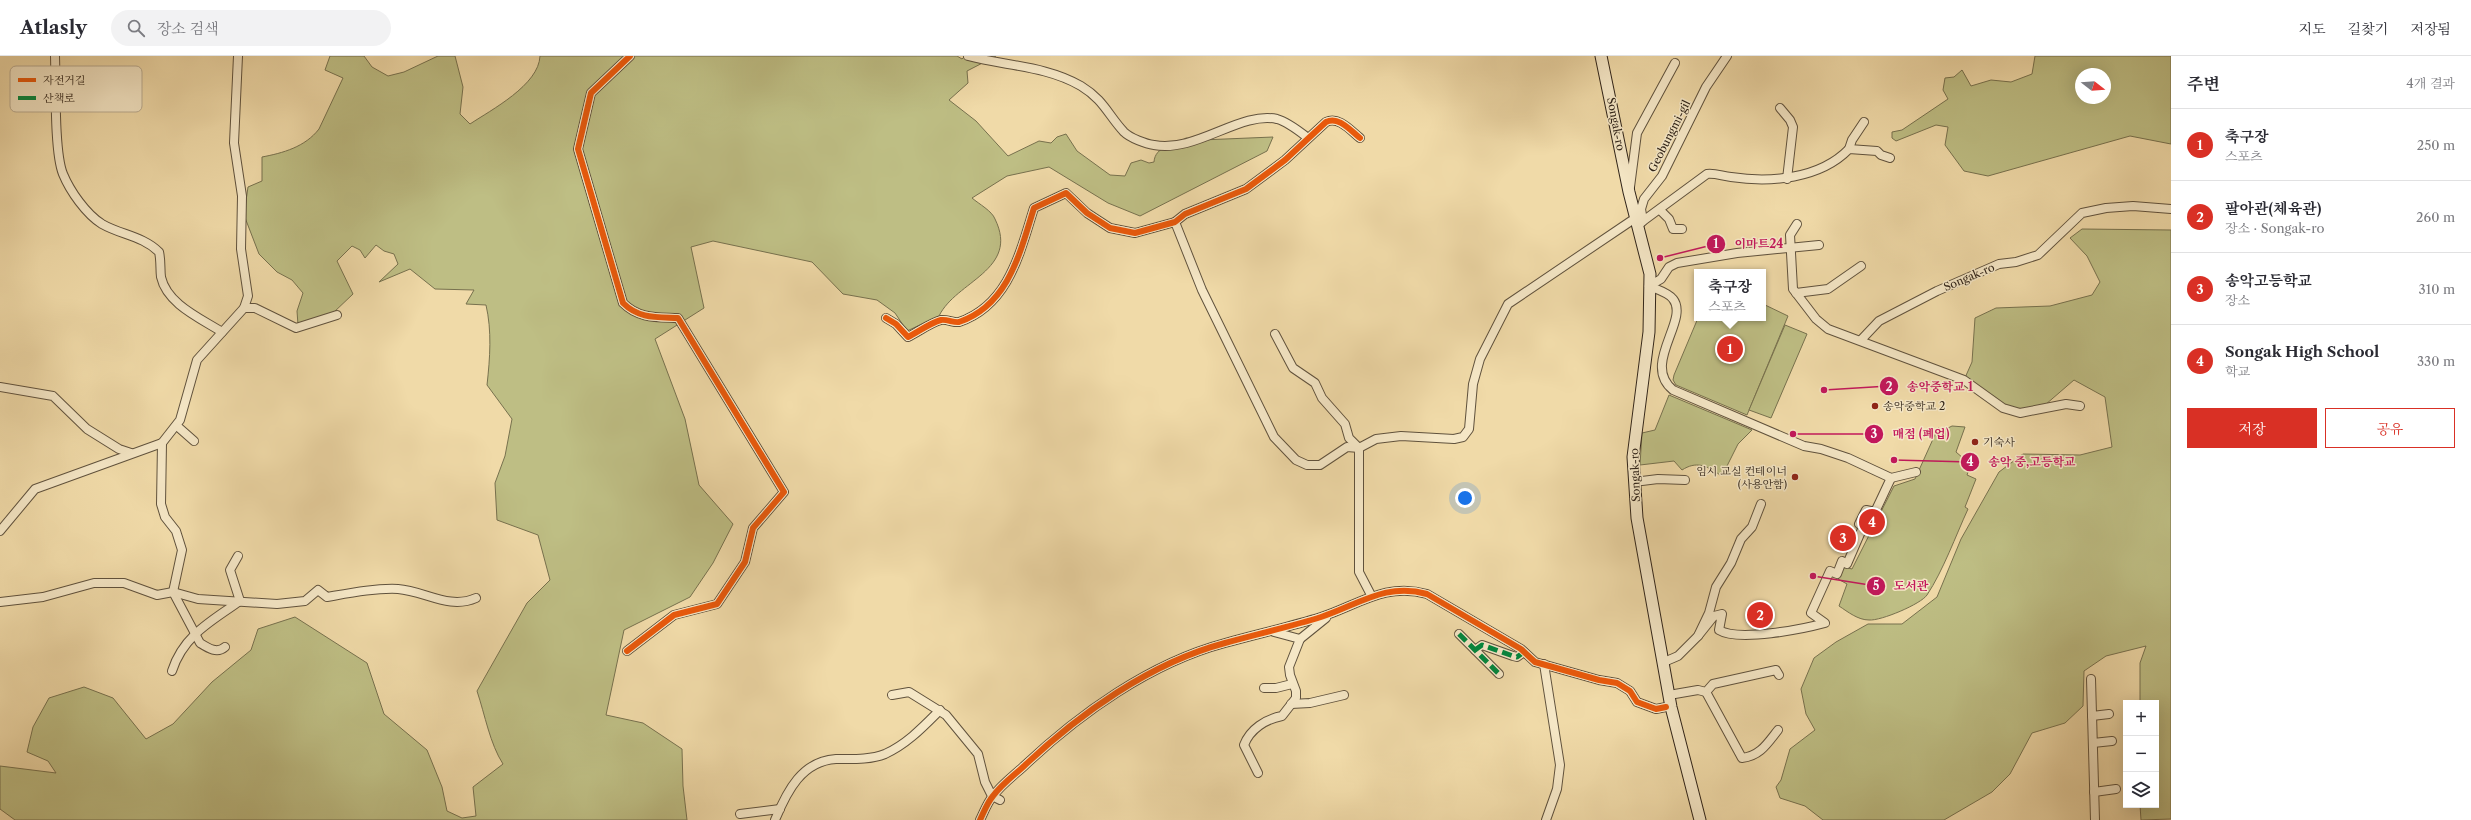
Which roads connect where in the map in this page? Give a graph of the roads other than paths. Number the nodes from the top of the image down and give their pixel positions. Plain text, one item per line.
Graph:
1 (55, 56) edge
2 (238, 56) edge
3 (630, 56) edge
4 (968, 56) edge
5 (1597, 56) edge
6 (1601, 56) edge
7 (1727, 56) edge
8 (1675, 63) dead end
9 (55, 66) edge
10 (1780, 108) dead end
11 (57, 112) edge
12 (1864, 122) dead end
13 (1308, 138) junction
14 (1360, 138) dead end
15 (1849, 149) junction
16 (1890, 158) dead end
17 (1787, 179) junction
18 (1630, 192) junction
19 (2171, 209) edge
20 (1660, 210) junction
21 (1175, 222) junction
22 (1637, 223) junction
23 (1797, 224) dead end
24 (1682, 229) dead end
25 (1819, 245) dead end
26 (1789, 248) junction
27 (1861, 266) dead end
28 (1649, 286) junction
29 (1796, 292) junction
30 (244, 308) junction
31 (337, 315) dead end
32 (886, 318) dead end
33 (222, 332) junction
34 (1275, 334) dead end
35 (1861, 340) junction
36 (0, 387) edge
37 (2080, 406) dead end
38 (177, 426) junction
39 (194, 441) dead end
40 (162, 443) junction
41 (1359, 448) junction
42 (131, 452) junction
43 (1916, 472) dead end
44 (1891, 478) junction
45 (1685, 480) dead end
46 (1634, 482) junction
47 (1761, 504) dead end
48 (0, 531) edge
49 (238, 556) dead end
50 (173, 592) junction
51 (1371, 595) junction
52 (476, 598) dead end
53 (240, 601) junction
54 (0, 602) edge
55 (1331, 613) junction
56 (1273, 632) junction
57 (1459, 634) dead end
58 (194, 635) junction
59 (1698, 636) junction
60 (1300, 639) junction
61 (225, 647) dead end
62 (1475, 650) junction
63 (627, 651) dead end
64 (1524, 652) junction
65 (1664, 662) junction
66 (1544, 664) junction
67 (172, 672) dead end
68 (1499, 674) dead end
69 (1779, 675) dead end
70 (2091, 679) dead end
71 (1292, 684) junction
72 (1264, 688) dead end
73 (1706, 692) junction
74 (1344, 694) dead end
75 (892, 695) dead end
76 (1669, 695) junction
77 (1291, 704) junction
78 (1666, 707) junction
79 (940, 710) junction
80 (2110, 714) dead end
81 (2092, 716) junction
82 (1778, 730) dead end
83 (2112, 741) dead end
84 (2093, 743) junction
85 (1258, 773) dead end
86 (2116, 789) dead end
87 (2094, 792) junction
88 (992, 796) junction
89 (1000, 800) dead end
90 (780, 809) junction
91 (740, 814) dead end
92 (775, 820) edge
93 (980, 820) edge
94 (1546, 820) edge
95 (1695, 820) edge
96 (1700, 820) edge
97 (2095, 820) edge

1 - 9 street
2 - 30 street
3 - 63 street
4 - 13 street
5 - 22 main road
6 - 18 main road, Songak-ro
7 - 22 street, Geobungmi-gil
8 - 18 street, Songak-ro
10 - 17 street
11 - 33 street
12 - 15 street
13 - 14 street
13 - 21 street
15 - 16 street
15 - 17 street
17 - 20 street
18 - 22 main road, Songak-ro
19 - 35 street, Songak-ro
20 - 22 street
20 - 24 street
21 - 32 street
21 - 41 street
22 - 28 main road, Songak-ro
22 - 41 street
22 - 78 main road
23 - 26 street
25 - 26 street
26 - 28 street
26 - 29 street
27 - 29 street
28 - 44 street
28 - 46 main road, Songak-ro
29 - 35 street
30 - 31 street
30 - 33 street
33 - 38 street
34 - 41 street
35 - 37 street
36 - 42 street
38 - 39 street
38 - 40 street
40 - 42 street
40 - 50 street
41 - 51 street
42 - 48 street
43 - 44 street
44 - 59 street
45 - 46 street
46 - 65 main road, Songak-ro
47 - 59 street
49 - 53 street
50 - 53 street
50 - 54 street
50 - 58 street
51 - 55 street
51 - 64 street
52 - 53 street
53 - 58 street
55 - 56 street
55 - 60 street
56 - 60 street
56 - 88 street
57 - 62 street
58 - 61 street
58 - 67 street
59 - 65 street
60 - 71 street
62 - 64 street
62 - 68 street
64 - 66 street
65 - 76 main road, Songak-ro
66 - 78 street
66 - 94 street
69 - 73 street
70 - 81 street
71 - 72 street
71 - 77 street
73 - 76 street
73 - 82 street
74 - 77 street
75 - 79 street
76 - 96 main road, Songak-ro
77 - 85 street
78 - 95 main road
79 - 88 street
79 - 90 street
80 - 81 street
81 - 84 street
83 - 84 street
84 - 87 street
86 - 87 street
87 - 97 street
88 - 89 street
88 - 93 street
90 - 91 street
90 - 92 street

